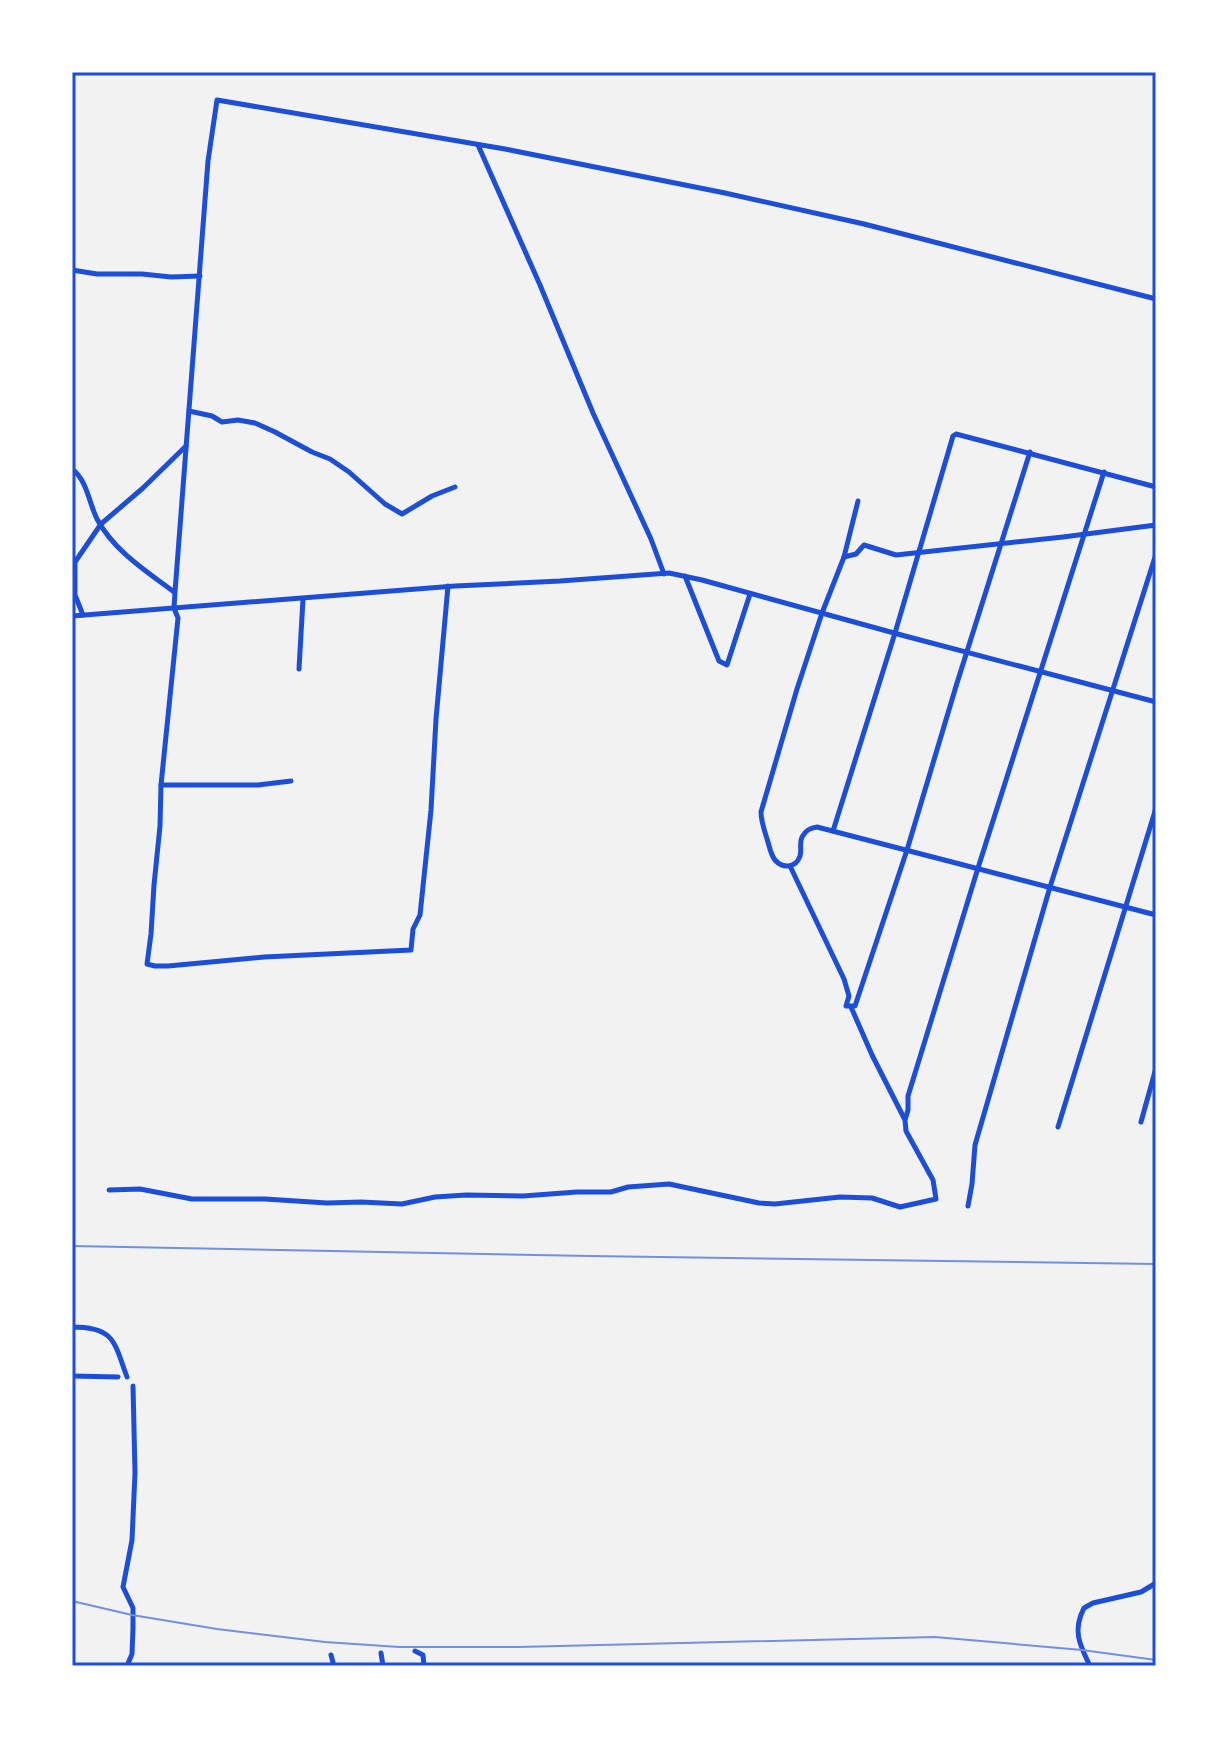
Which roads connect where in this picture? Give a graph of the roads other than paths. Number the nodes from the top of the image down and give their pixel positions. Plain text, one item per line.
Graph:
1 (477, 144) junction
2 (72, 270) edge
3 (200, 276) junction
4 (1156, 299) edge
5 (189, 411) junction
6 (186, 445) junction
7 (1030, 452) junction
8 (72, 469) edge
9 (1104, 472) junction
10 (455, 487) dead end
11 (1156, 487) edge
12 (858, 501) dead end
13 (1156, 525) edge
14 (1084, 535) junction
15 (1001, 544) junction
16 (919, 552) junction
17 (1156, 554) edge
18 (844, 557) junction
19 (664, 574) junction
20 (685, 576) junction
21 (448, 586) junction
22 (175, 592) junction
23 (750, 594) junction
24 (303, 599) junction
25 (174, 608) junction
26 (822, 613) junction
27 (83, 615) junction
28 (72, 616) edge
29 (895, 633) junction
30 (967, 652) junction
31 (299, 669) dead end
32 (1041, 671) junction
33 (1112, 690) junction
34 (1156, 702) edge
35 (291, 781) dead end
36 (161, 785) junction
37 (1156, 808) edge
38 (833, 831) junction
39 (907, 850) junction
40 (790, 866) junction
41 (978, 868) junction
42 (1050, 887) junction
43 (1125, 907) junction
44 (1156, 915) edge
45 (851, 1007) junction
46 (1156, 1068) edge
47 (905, 1120) junction
48 (1141, 1122) dead end
49 (1058, 1127) dead end
50 (109, 1190) dead end
51 (968, 1206) dead end
52 (72, 1327) edge
53 (72, 1376) edge
54 (118, 1377) dead end
55 (127, 1377) dead end
56 (133, 1386) dead end
57 (1156, 1583) edge
58 (415, 1651) dead end
59 (381, 1653) dead end
60 (331, 1655) dead end
61 (127, 1666) edge
62 (334, 1666) edge
63 (383, 1666) edge
64 (424, 1666) edge
65 (1090, 1666) edge

1 - 3 street
1 - 4 street
1 - 19 street
2 - 3 street
3 - 5 street
5 - 6 street
5 - 10 street
6 - 22 street
6 - 27 street
7 - 9 street
7 - 15 street
7 - 16 street
8 - 22 street
9 - 11 street
9 - 14 street
12 - 18 street
13 - 14 street
14 - 15 street
14 - 32 street
15 - 16 street
15 - 30 street
16 - 18 street
16 - 29 street
17 - 33 street
18 - 26 street
19 - 20 street
19 - 21 street
20 - 23 street
20 - 23 street
21 - 24 street
21 - 36 street
22 - 25 street
23 - 26 street
24 - 25 street
24 - 31 street
25 - 27 street
25 - 36 street
26 - 29 street
26 - 40 street
27 - 28 street
29 - 30 street
29 - 38 street
30 - 32 street
30 - 39 street
32 - 33 street
32 - 41 street
33 - 34 street
33 - 42 street
35 - 36 street
37 - 43 street
38 - 39 street
38 - 40 street
39 - 41 street
39 - 45 street
40 - 45 street
41 - 42 street
41 - 47 street
42 - 43 street
42 - 51 street
43 - 44 street
43 - 49 street
45 - 47 street
46 - 48 street
47 - 50 street
52 - 55 street
53 - 54 street
56 - 61 street
57 - 65 street
58 - 64 street
59 - 63 street
60 - 62 street

